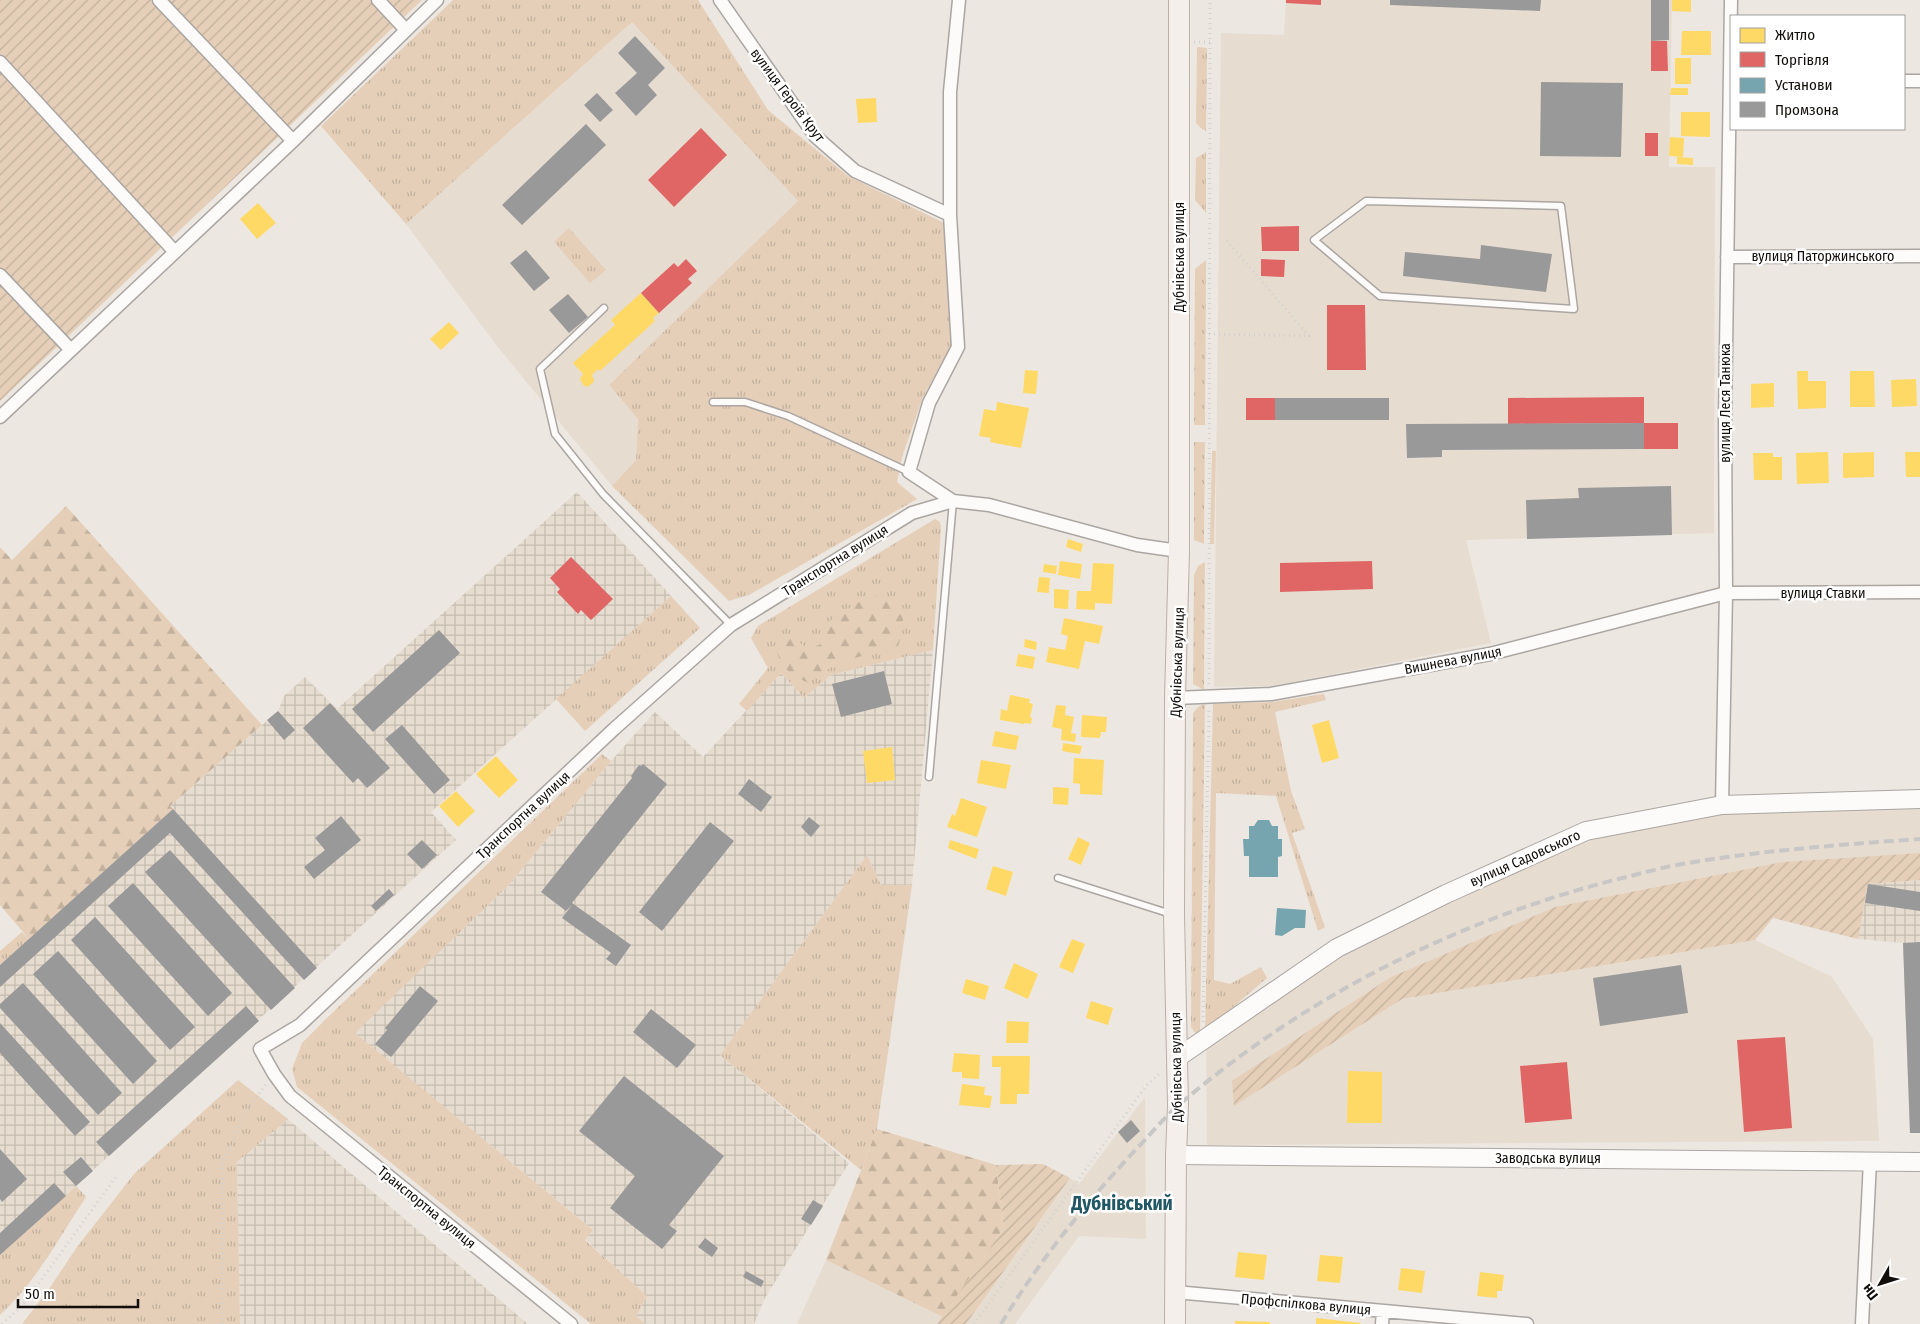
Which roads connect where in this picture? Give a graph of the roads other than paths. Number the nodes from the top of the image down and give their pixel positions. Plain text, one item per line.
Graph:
1 (159, 0) edge
2 (378, 0) edge
3 (437, 0) edge
4 (720, 0) edge
5 (960, 0) edge
6 (1179, 0) edge
7 (1731, 0) edge
8 (1731, 15) edge
9 (406, 30) junction
10 (0, 62) edge
11 (1905, 82) edge
12 (1920, 82) edge
13 (1730, 116) edge
14 (293, 141) junction
15 (950, 215) junction
16 (1314, 240) joint
17 (175, 252) junction
18 (1726, 256) junction
19 (1920, 256) edge
20 (0, 275) edge
21 (604, 308) dead end
22 (71, 350) junction
23 (713, 402) dead end
24 (0, 417) edge
25 (910, 472) junction
26 (953, 501) junction
27 (1179, 551) junction
28 (1920, 592) edge
29 (1726, 593) junction
30 (730, 625) junction
31 (1175, 698) junction
32 (929, 777) dead end
33 (1920, 799) edge
34 (1722, 805) junction
35 (1058, 878) dead end
36 (1174, 915) junction
37 (1177, 1058) junction
38 (1176, 1155) junction
39 (1870, 1161) junction
40 (1920, 1162) edge
41 (1176, 1292) junction
42 (1382, 1318) edge
43 (571, 1324) edge
44 (1175, 1324) edge
45 (1527, 1324) edge
46 (1862, 1324) edge

1 - 14 street
2 - 9 street
3 - 9 street
4 - 15 street, вулиця Героїв Крут
5 - 15 street
6 - 27 main road, Дубнівська вулиця
7 - 8 street, вулиця Леся Танюка
9 - 14 street
10 - 17 street
11 - 12 street
13 - 18 street, вулиця Леся Танюка
14 - 17 street
15 - 25 street
16 - 16 lane
17 - 22 street
18 - 19 street, вулиця Паторжинського
18 - 29 street, вулиця Леся Танюка
20 - 22 street
21 - 30 lane
22 - 24 street
23 - 25 lane
25 - 26 street
26 - 27 street, Транспортна вулиця
26 - 30 street, Транспортна вулиця
26 - 32 lane
27 - 31 main road, Дубнівська вулиця
28 - 29 street, вулиця Ставки
29 - 31 street, Вишнева вулиця
29 - 34 street, вулиця Леся Танюка
30 - 43 street, Транспортна вулиця
31 - 36 main road, Дубнівська вулиця
33 - 34 street, вулиця Садовського
34 - 37 street, вулиця Садовського
35 - 36 lane
36 - 37 main road, Дубнівська вулиця
37 - 38 main road, Дубнівська вулиця
38 - 39 street, Заводська вулиця
38 - 41 main road, Дубнівська вулиця
39 - 40 street, Заводська вулиця
39 - 46 street
41 - 42 street, Профспілкова вулиця
41 - 44 main road, Дубнівська вулиця
42 - 45 street, Профспілкова вулиця

